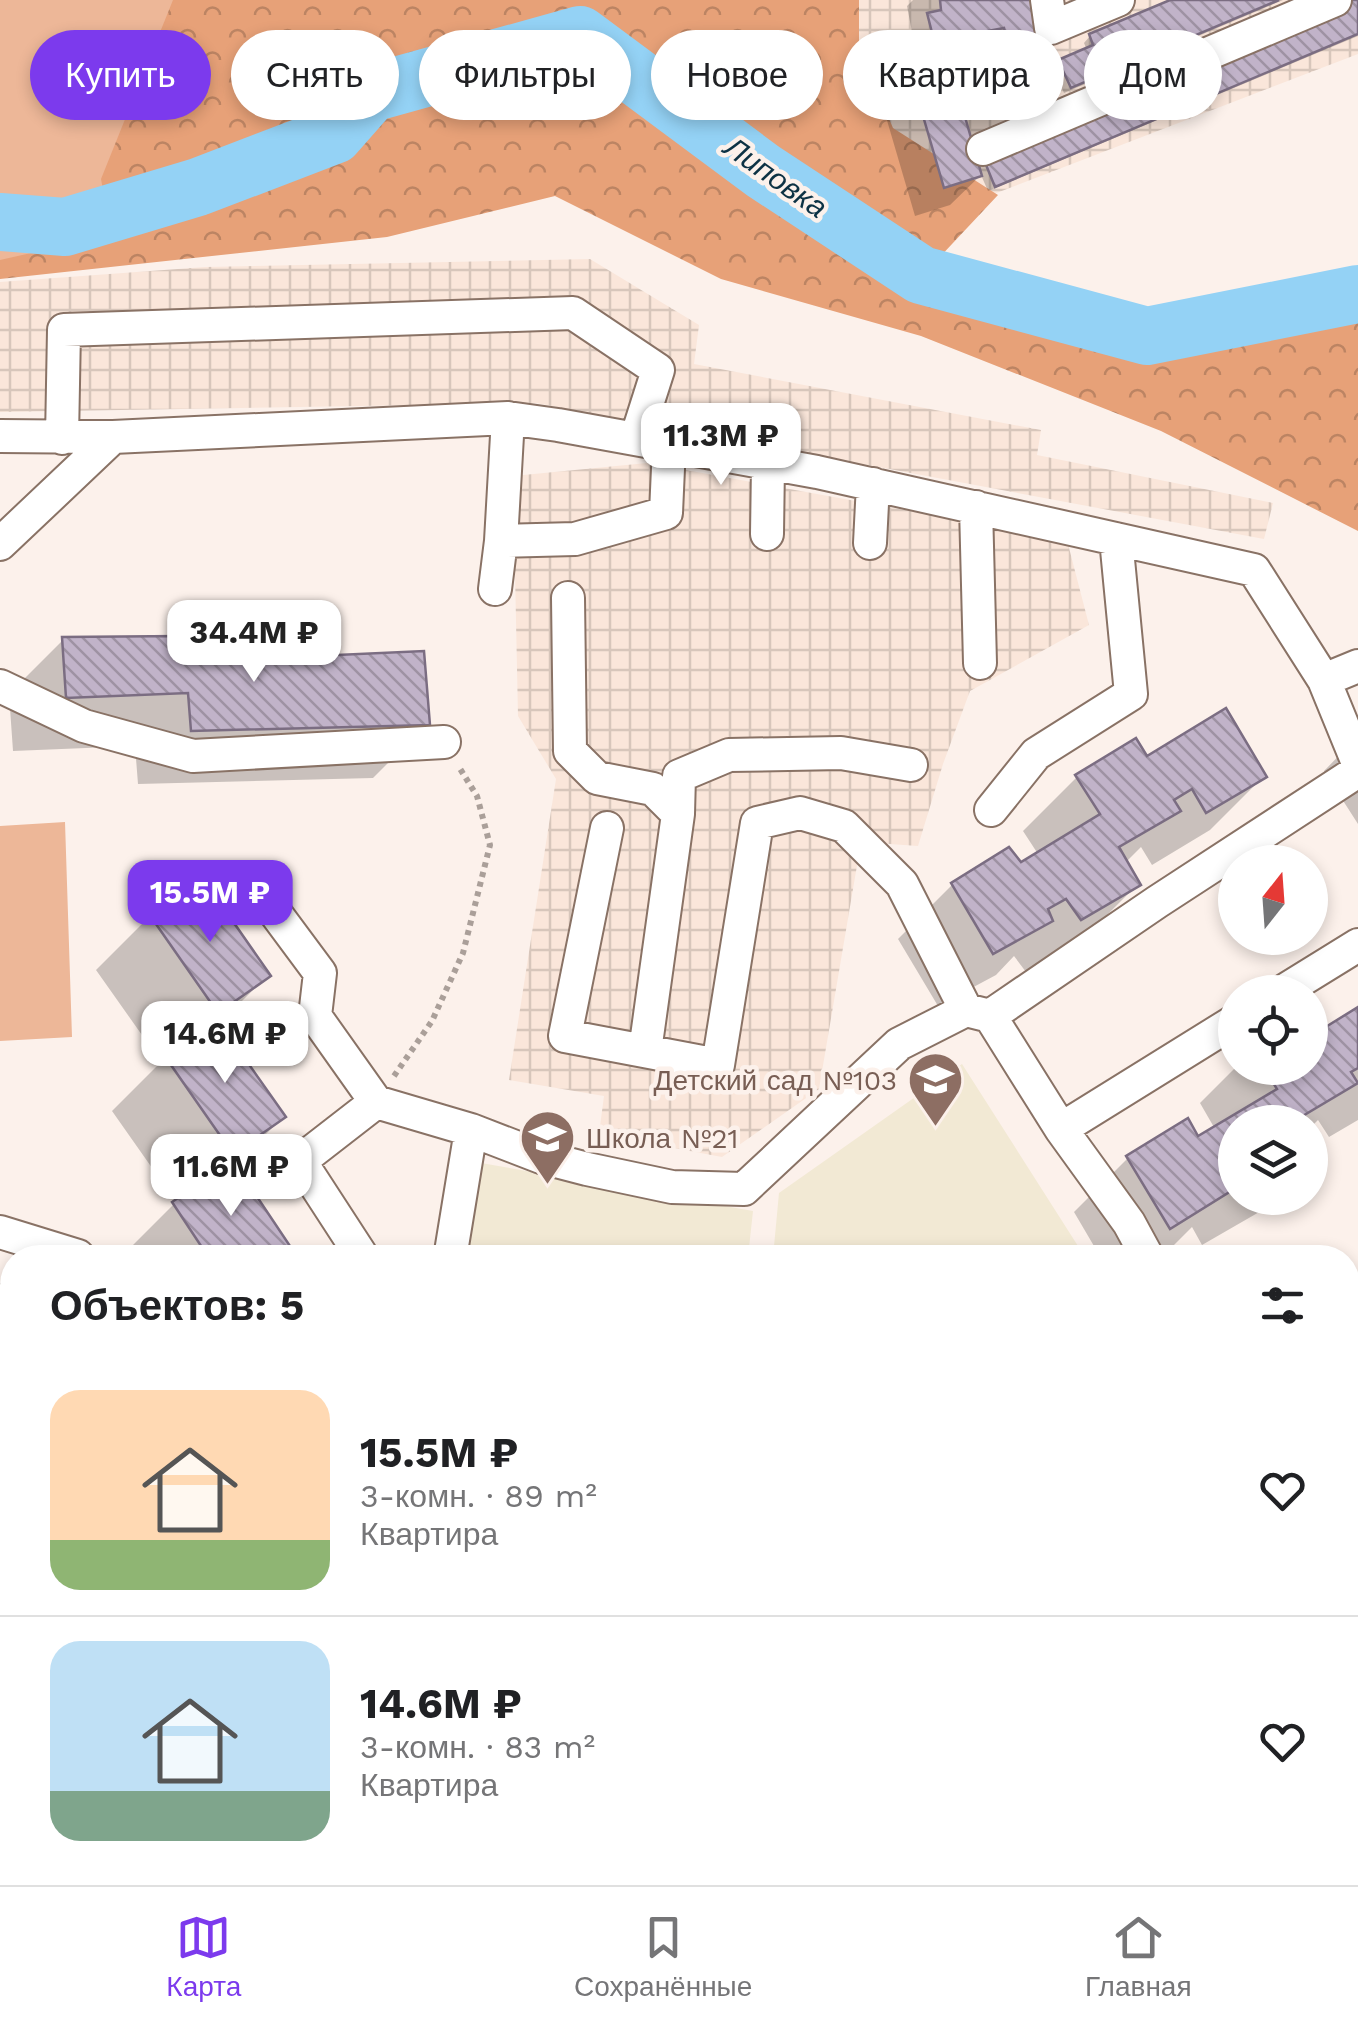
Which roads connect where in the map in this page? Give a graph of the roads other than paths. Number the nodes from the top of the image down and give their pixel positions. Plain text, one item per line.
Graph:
1 (1046, 0) edge
2 (1118, 0) edge
3 (1335, 0) edge
4 (983, 149) dead end
5 (508, 418) junction
6 (0, 436) edge
7 (113, 437) junction
8 (62, 438) junction
9 (636, 439) junction
10 (669, 446) junction
11 (768, 465) junction
12 (873, 484) junction
13 (976, 506) junction
14 (767, 534) dead end
15 (1116, 538) junction
16 (501, 540) junction
17 (870, 543) dead end
18 (0, 544) edge
19 (496, 589) dead end
20 (568, 598) dead end
21 (980, 663) dead end
22 (1358, 666) edge
23 (1324, 680) junction
24 (0, 686) edge
25 (444, 742) road end
26 (911, 765) dead end
27 (1358, 767) edge
28 (991, 810) dead end
29 (678, 814) junction
30 (607, 828) dead end
31 (271, 907) dead end
32 (1358, 946) edge
33 (1310, 975) edge
34 (978, 1013) junction
35 (1218, 1032) edge
36 (645, 1051) junction
37 (376, 1102) junction
38 (1061, 1129) junction
39 (470, 1130) junction
40 (0, 1232) edge
41 (42, 1245) edge
42 (355, 1245) edge
43 (452, 1245) edge
44 (1141, 1245) edge

1 - 2 street
3 - 4 street
5 - 7 street
5 - 9 street
5 - 16 street
6 - 8 street
7 - 8 street
7 - 18 street
8 - 9 street
9 - 10 street
10 - 11 street
10 - 16 street
11 - 12 street
11 - 14 street
12 - 13 street
12 - 17 street
13 - 15 street
13 - 21 street
15 - 23 street
15 - 28 street
16 - 19 street
20 - 29 street
22 - 23 street
23 - 27 street
24 - 25 street
26 - 29 street
27 - 34 street
29 - 36 street
30 - 36 street
31 - 37 street
32 - 33 street
34 - 36 street
34 - 38 street
34 - 39 street
35 - 38 street
37 - 39 street
37 - 42 street
38 - 44 street
39 - 43 street
40 - 41 street

